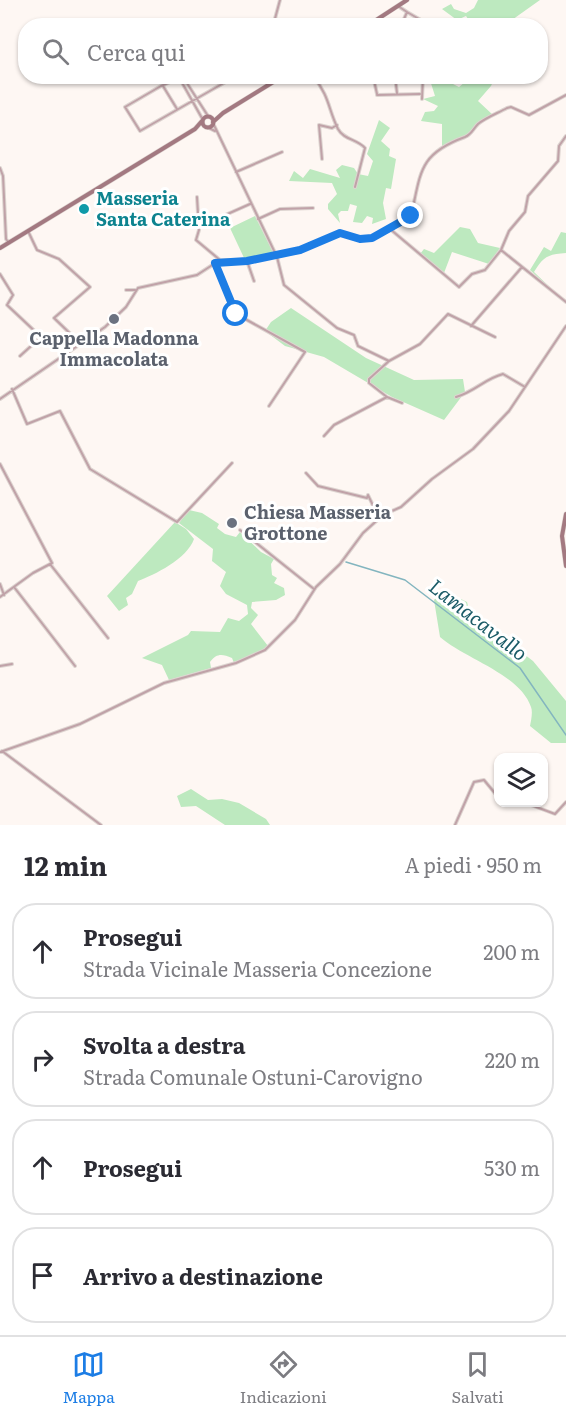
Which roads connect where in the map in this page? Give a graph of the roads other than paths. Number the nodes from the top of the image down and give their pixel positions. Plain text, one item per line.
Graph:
1 (280, 0) edge
2 (407, 0) edge
3 (398, 6) junction
4 (407, 12) junction
5 (275, 18) edge
6 (379, 18) edge
7 (404, 18) edge
8 (417, 18) edge
9 (186, 84) edge
10 (221, 84) edge
11 (270, 84) edge
12 (318, 84) edge
13 (375, 84) edge
14 (396, 84) edge
15 (422, 84) edge
16 (163, 85) joint
17 (397, 93) junction
18 (420, 94) junction
19 (566, 95) edge
20 (194, 99) junction
21 (422, 99) dead end
22 (177, 109) junction
23 (223, 113) junction
24 (208, 116) junction
25 (202, 121) junction
26 (213, 123) junction
27 (337, 125) junction
28 (207, 127) junction
29 (195, 129) junction
30 (217, 133) junction
31 (566, 136) edge
32 (282, 152) dead end
33 (322, 159) dead end
34 (0, 168) edge
35 (236, 172) junction
36 (354, 187) dead end
37 (197, 197) dead end
38 (250, 204) junction
39 (313, 208) dead end
40 (258, 219) junction
41 (227, 224) dead end
42 (390, 229) junction
43 (28, 231) junction
44 (9, 243) junction
45 (0, 248) edge
46 (501, 249) junction
47 (274, 254) junction
48 (220, 260) junction
49 (247, 261) junction
50 (215, 263) junction
51 (523, 267) junction
52 (0, 274) edge
53 (254, 281) dead end
54 (126, 290) dead end
55 (135, 290) junction
56 (566, 303) edge
57 (471, 326) junction
58 (566, 326) edge
59 (495, 337) dead end
60 (80, 343) junction
61 (20, 356) dead end
62 (388, 362) junction
63 (525, 387) junction
64 (12, 389) junction
65 (1, 396) edge
66 (387, 397) junction
67 (456, 397) dead end
68 (402, 404) dead end
69 (269, 406) dead end
70 (324, 436) dead end
71 (232, 463) dead end
72 (0, 464) edge
73 (306, 473) dead end
74 (566, 514) edge
75 (379, 519) junction
76 (240, 530) dead end
77 (50, 564) junction
78 (566, 566) edge
79 (0, 584) edge
80 (14, 587) junction
81 (314, 589) junction
82 (4, 594) junction
83 (0, 597) edge
84 (108, 638) dead end
85 (12, 664) dead end
86 (0, 666) edge
87 (75, 666) dead end
88 (1, 752) edge
89 (494, 792) edge
90 (566, 802) edge
91 (536, 807) edge
92 (101, 825) edge
93 (455, 825) edge

1 - 5 street
2 - 3 main road
3 - 4 street
3 - 6 main road
4 - 7 street
4 - 8 street
9 - 20 street
10 - 20 street
11 - 23 main road
12 - 27 street
13 - 17 street
14 - 17 street
15 - 18 street
16 - 22 street
16 - 22 street
17 - 18 street
18 - 21 street
19 - 42 street
20 - 22 street
20 - 24 street
20 - 25 street
23 - 24 main road
23 - 26 main road
24 - 25 main road
24 - 26 main road
25 - 28 main road
25 - 29 main road
26 - 28 main road
26 - 30 street
27 - 33 street
27 - 36 street
28 - 29 main road
28 - 30 street
29 - 43 main road
30 - 35 street
31 - 46 street
32 - 35 street
34 - 44 street
35 - 38 street
37 - 48 street
38 - 40 street
38 - 41 street
39 - 40 street
40 - 47 street
42 - 46 street
42 - 47 street
43 - 44 main road
43 - 60 street
44 - 45 main road
46 - 51 street
47 - 49 street
47 - 62 street
48 - 49 street
48 - 50 street
49 - 53 street
50 - 55 street
50 - 69 street
51 - 56 street
51 - 57 street
52 - 61 street
54 - 55 street
55 - 60 street
57 - 59 street
57 - 62 street
58 - 63 street
60 - 64 street
62 - 66 street
63 - 67 street
63 - 75 street
64 - 65 street
64 - 71 street
66 - 68 street
66 - 70 street
72 - 77 street
73 - 75 street
74 - 78 main road
75 - 81 street
76 - 81 street
77 - 80 street
77 - 84 street
79 - 82 street
80 - 82 street
80 - 87 street
81 - 88 street
82 - 83 street
85 - 86 street
88 - 92 street
89 - 93 street
90 - 91 street

